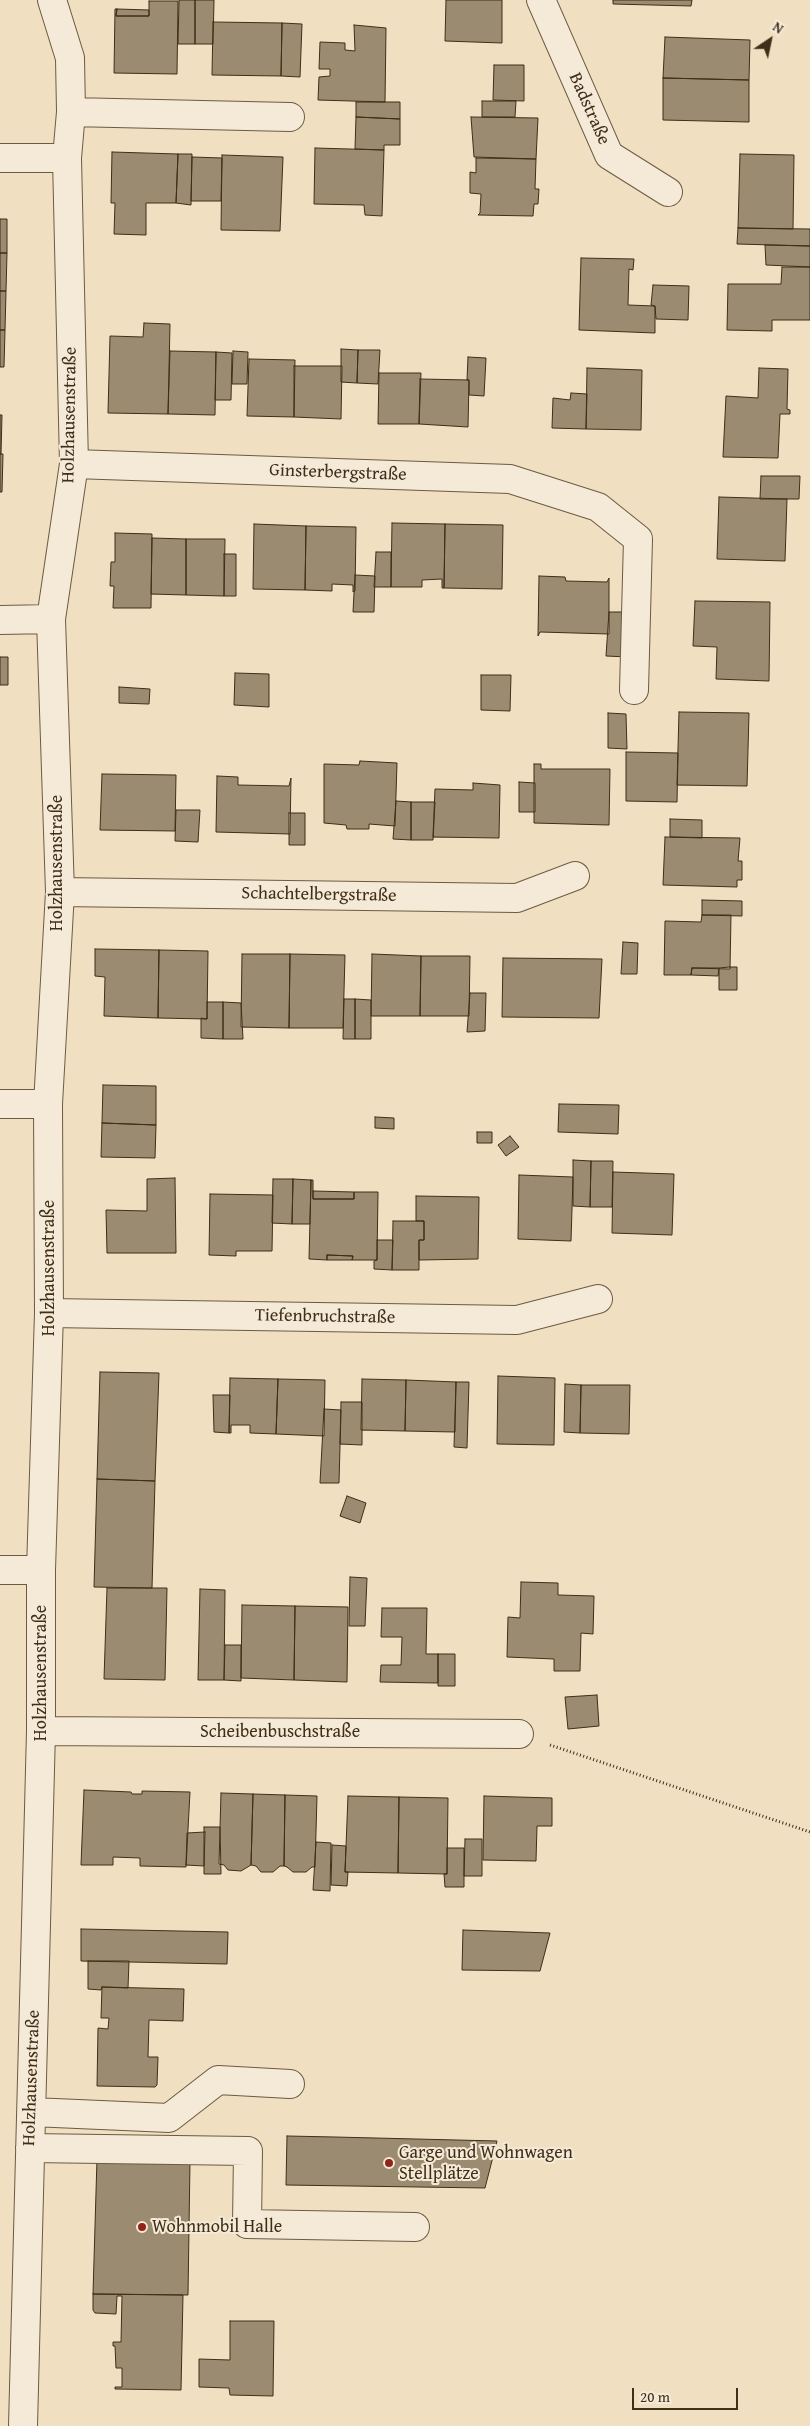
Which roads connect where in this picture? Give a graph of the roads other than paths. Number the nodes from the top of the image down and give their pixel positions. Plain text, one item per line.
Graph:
1 (52, 0) edge
2 (540, 0) edge
3 (71, 112) junction
4 (290, 117) dead end
5 (0, 158) edge
6 (67, 158) junction
7 (668, 192) dead end
8 (74, 464) junction
9 (51, 619) junction
10 (0, 620) edge
11 (634, 690) dead end
12 (574, 876) dead end
13 (60, 892) junction
14 (0, 1104) edge
15 (48, 1104) junction
16 (598, 1299) dead end
17 (49, 1313) junction
18 (0, 1570) edge
19 (41, 1570) junction
20 (41, 1731) junction
21 (519, 1734) road end
22 (290, 2084) dead end
23 (32, 2112) junction
24 (30, 2148) junction
25 (414, 2227) dead end
26 (23, 2426) edge

1 - 3 street, Holzhausenstraße
2 - 7 street, Badstraße
3 - 4 street
3 - 6 street, Holzhausenstraße
5 - 6 street
6 - 8 street, Holzhausenstraße
8 - 9 street, Holzhausenstraße
8 - 11 street, Ginsterbergstraße
9 - 10 street
9 - 13 street, Holzhausenstraße
12 - 13 street, Schachtelbergstraße
13 - 15 street, Holzhausenstraße
14 - 15 street
15 - 17 street, Holzhausenstraße
16 - 17 street, Tiefenbruchstraße
17 - 19 street, Holzhausenstraße
18 - 19 street
19 - 20 street, Holzhausenstraße
20 - 21 street, Scheibenbuschstraße
20 - 23 street, Holzhausenstraße
22 - 23 street
23 - 24 street, Holzhausenstraße
24 - 25 street
24 - 26 street, Holzhausenstraße

